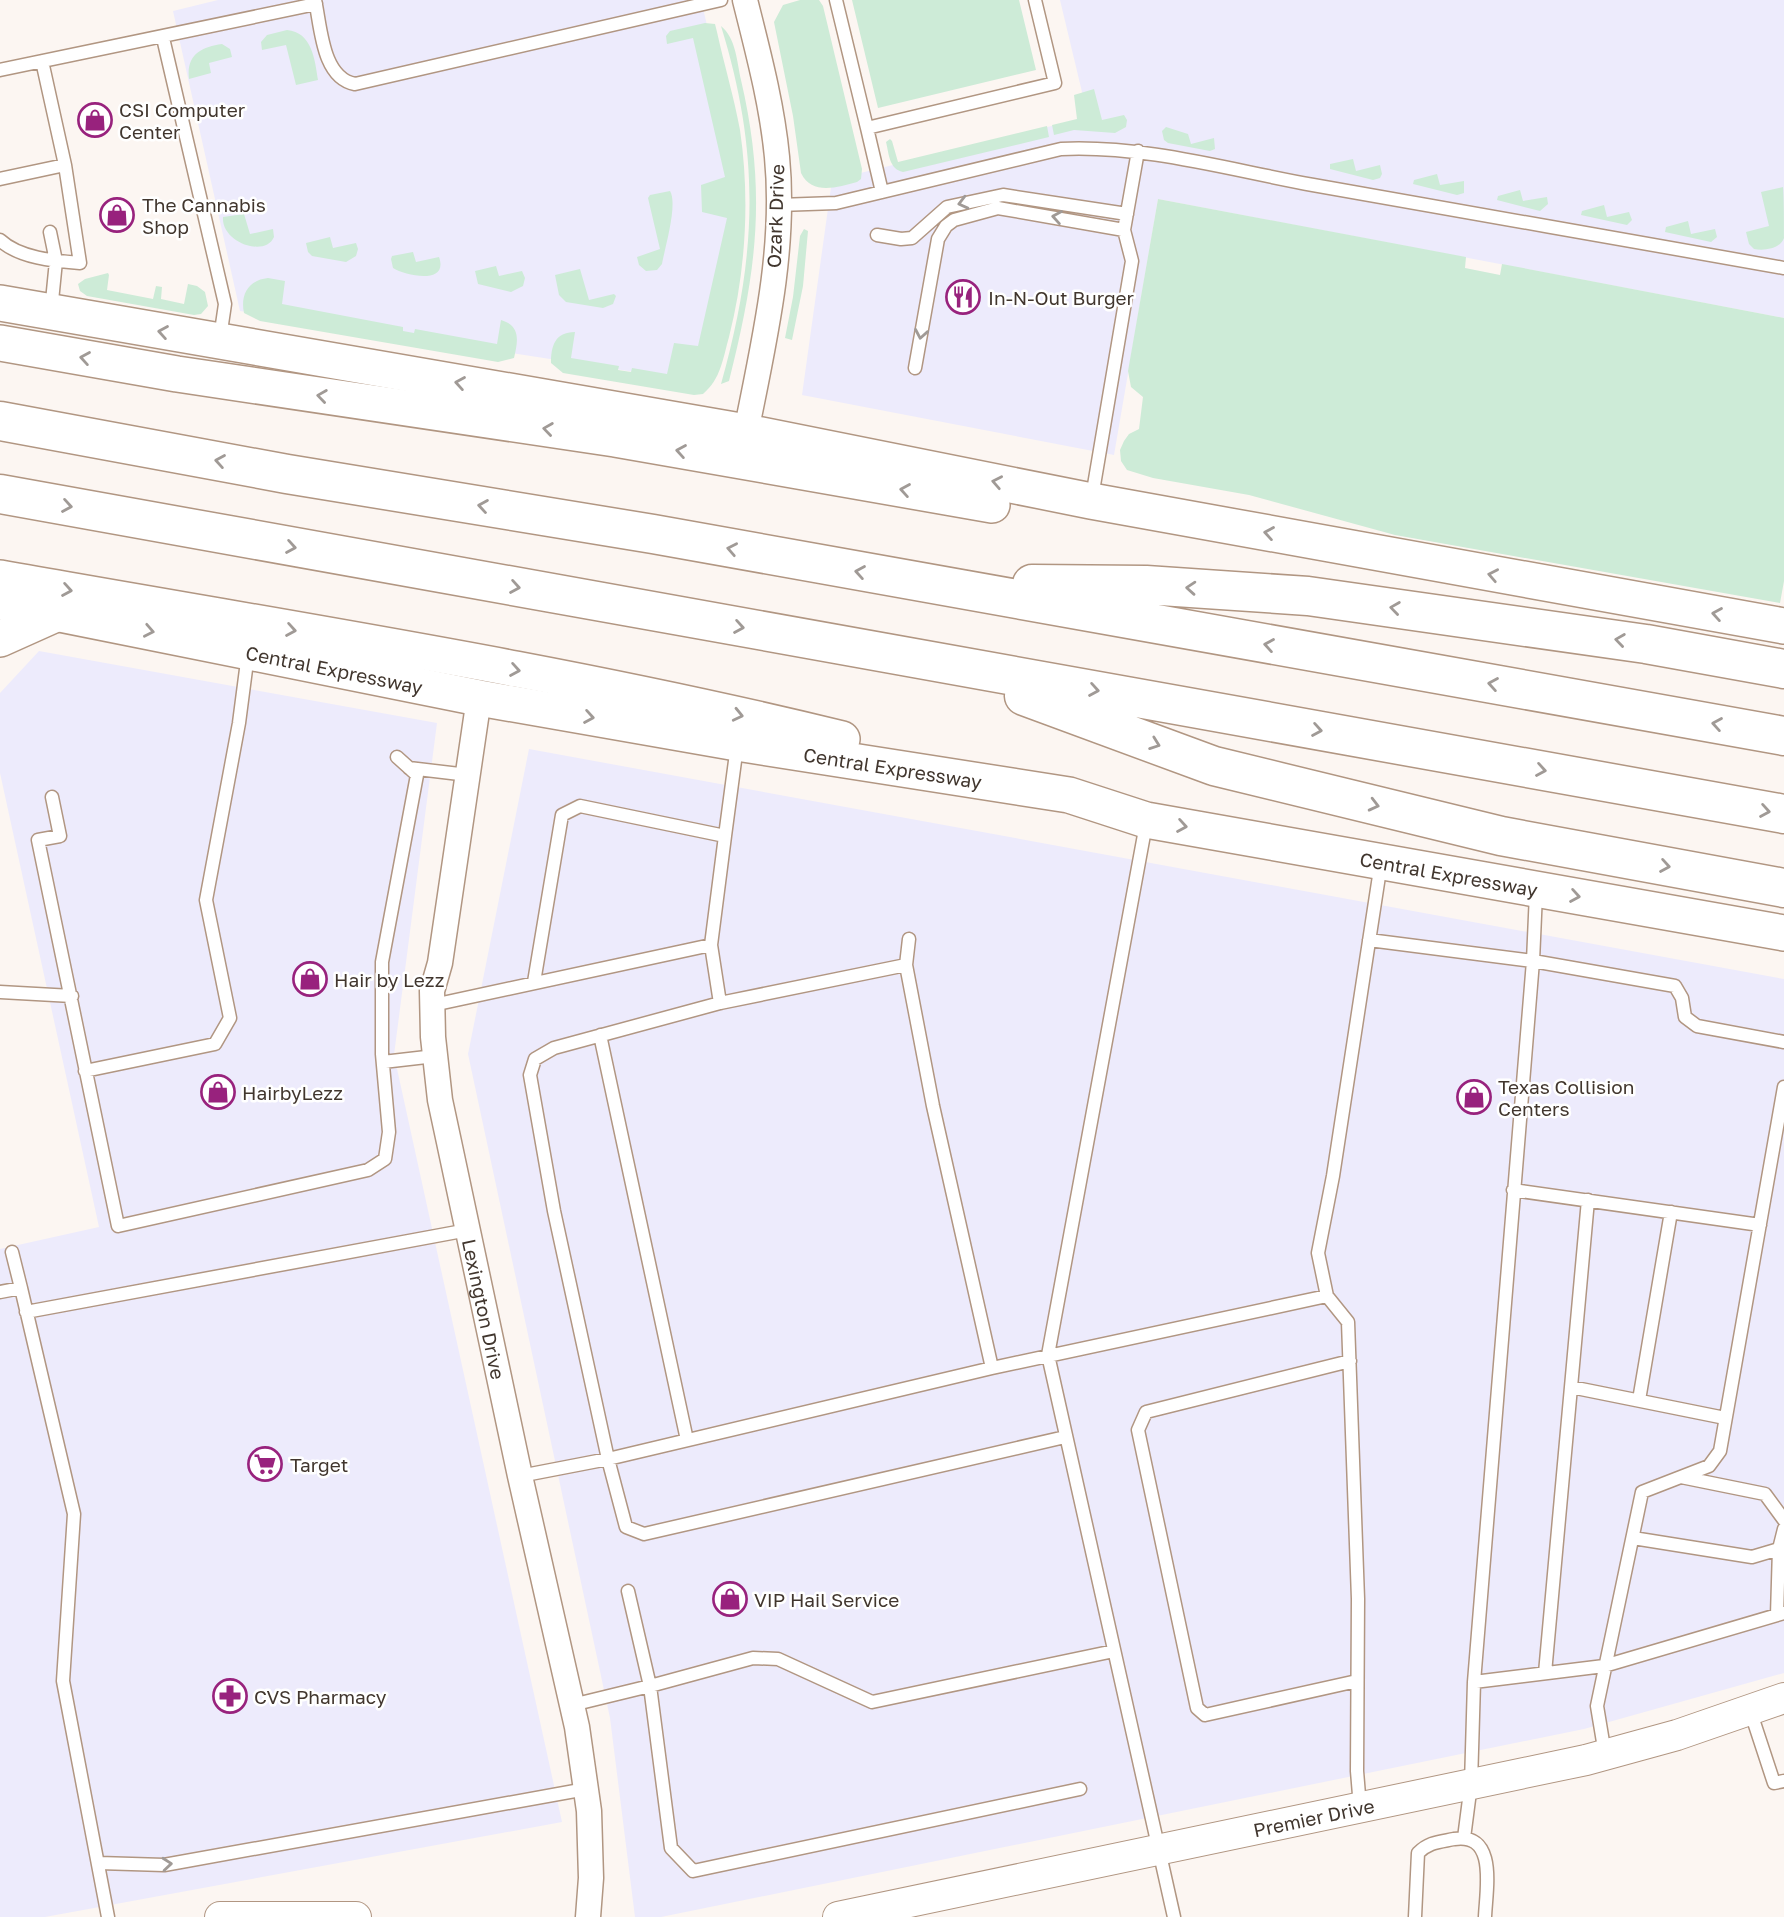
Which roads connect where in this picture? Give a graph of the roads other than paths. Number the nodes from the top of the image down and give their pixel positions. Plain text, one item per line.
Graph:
1 (721, 0) edge
2 (745, 0) edge
3 (836, 0) edge
4 (1035, 0) edge
5 (315, 2) edge
6 (163, 38) junction
7 (42, 61) junction
8 (0, 70) edge
9 (867, 128) junction
10 (1138, 151) junction
11 (65, 165) junction
12 (4, 182) edge
13 (882, 192) junction
14 (779, 205) junction
15 (1126, 214) junction
16 (1124, 230) junction
17 (50, 232) dead end
18 (877, 235) dead end
19 (0, 240) edge
20 (56, 261) junction
21 (1784, 268) edge
22 (18, 304) edge
23 (219, 342) junction
24 (0, 343) edge
25 (915, 368) dead end
26 (0, 421) edge
27 (746, 432) junction
28 (0, 494) edge
29 (1091, 501) junction
30 (1131, 508) junction
31 (0, 578) edge
32 (921, 583) junction
33 (0, 603) edge
34 (58, 613) junction
35 (1784, 626) edge
36 (0, 639) edge
37 (249, 650) junction
38 (930, 661) junction
39 (1784, 669) edge
40 (480, 698) junction
41 (1784, 736) edge
42 (737, 743) junction
43 (397, 757) dead end
44 (409, 768) junction
45 (468, 775) junction
46 (1069, 795) junction
47 (51, 797) dead end
48 (1784, 814) edge
49 (1146, 820) junction
50 (725, 836) junction
51 (1381, 862) junction
52 (1784, 888) edge
53 (1536, 889) junction
54 (1784, 933) edge
55 (909, 939) dead end
56 (1370, 940) junction
57 (711, 945) junction
58 (1533, 961) junction
59 (906, 965) junction
60 (534, 982) junction
61 (0, 992) edge
62 (72, 996) junction
63 (720, 1003) junction
64 (433, 1005) junction
65 (600, 1035) junction
66 (1784, 1042) edge
67 (435, 1056) junction
68 (383, 1062) junction
69 (85, 1071) junction
70 (1784, 1087) edge
71 (1513, 1190) junction
72 (1588, 1200) junction
73 (1671, 1212) junction
74 (1760, 1224) junction
75 (468, 1230) junction
76 (12, 1252) dead end
77 (21, 1288) junction
78 (0, 1292) edge
79 (1326, 1296) junction
80 (26, 1312) junction
81 (1048, 1355) junction
82 (1350, 1361) junction
83 (992, 1368) junction
84 (1571, 1387) junction
85 (1639, 1399) junction
86 (1726, 1418) junction
87 (1066, 1437) junction
88 (687, 1440) junction
89 (608, 1459) junction
90 (520, 1476) junction
91 (1678, 1476) junction
92 (1784, 1520) edge
93 (1784, 1529) edge
94 (1633, 1538) junction
95 (1779, 1549) junction
96 (628, 1591) dead end
97 (1781, 1614) edge
98 (1114, 1651) junction
99 (1604, 1666) junction
100 (1545, 1673) junction
101 (1357, 1681) junction
102 (1474, 1682) junction
103 (650, 1686) junction
104 (1784, 1698) edge
105 (572, 1705) junction
106 (1749, 1710) junction
107 (1605, 1755) junction
108 (1784, 1781) edge
109 (1471, 1784) junction
110 (586, 1789) junction
111 (1080, 1789) dead end
112 (1360, 1807) junction
113 (1464, 1838) junction
114 (1159, 1849) junction
115 (99, 1863) junction
116 (108, 1917) edge
117 (220, 1917) edge
118 (356, 1917) edge
119 (587, 1917) edge
120 (838, 1917) edge
121 (1174, 1917) edge
122 (1415, 1917) edge
123 (1485, 1917) edge

1 - 5 lane
2 - 14 street, Ozark Drive
3 - 9 lane
4 - 9 lane
5 - 6 lane
6 - 7 lane
6 - 23 lane
7 - 8 lane
7 - 11 lane
9 - 13 lane
10 - 13 lane
10 - 15 lane
10 - 21 lane
11 - 12 lane
11 - 20 lane
13 - 14 lane
14 - 27 street, Ozark Drive
15 - 16 lane
15 -> 18 lane
16 -> 25 lane
16 - 29 lane
17 - 20 lane
19 - 20 lane
20 - 22 lane
23 -> 22 main road
27 -> 23 main road
30 -> 24 main road
32 -> 26 highway
29 -> 27 main road
28 -> 38 highway
29 - 30 main road
35 -> 30 main road
31 -> 46 main road
39 -> 32 highway
41 -> 32 highway
33 - 34 main road, Central Expressway
34 - 36 main road
34 -> 37 main road, Central Expressway
37 - 40 main road, Central Expressway
37 - 69 lane
38 -> 48 highway
38 -> 52 highway
40 -> 42 main road, Central Expressway
40 - 45 street, Lexington Drive
42 - 46 main road, Central Expressway
42 - 50 lane
43 - 44 lane
44 - 45 lane
44 - 68 lane
45 - 64 street, Lexington Drive
46 - 49 main road, Central Expressway
47 - 62 lane
49 -> 51 main road, Central Expressway
49 - 81 lane
50 - 57 lane
50 - 60 lane
51 - 53 main road, Central Expressway
51 - 56 lane
53 -> 54 main road, Central Expressway
53 - 58 lane
55 - 59 lane
56 - 58 lane
56 - 79 lane
57 - 60 lane
57 - 63 lane
58 - 66 lane
58 - 71 lane
59 - 63 lane
59 - 83 lane
60 - 64 lane
61 - 62 lane
62 - 69 lane
63 - 65 lane
64 - 67 street, Lexington Drive
65 - 88 lane
65 - 89 lane
67 - 68 lane
67 - 75 street, Lexington Drive
68 - 69 lane
70 - 74 lane
71 - 72 lane
71 - 102 lane
72 - 73 lane
72 - 84 lane
73 - 74 lane
73 - 85 lane
74 - 86 lane
75 - 80 lane
75 - 90 street, Lexington Drive
76 - 77 lane
77 - 78 lane
77 - 80 lane
79 - 81 lane
79 - 82 lane
80 - 115 lane
81 - 83 lane
81 - 87 lane
82 - 101 lane
82 - 101 lane
83 - 88 lane
84 - 85 lane
84 - 100 lane
85 - 86 lane
86 - 91 lane
87 - 89 lane
87 - 98 lane
88 - 89 lane
89 - 90 lane
90 - 105 street, Lexington Drive
91 - 92 lane
91 - 94 lane
93 - 95 lane
94 - 95 lane
94 - 99 lane
95 - 97 lane
96 - 103 lane
97 - 99 lane
98 - 103 lane
98 - 114 lane
99 - 100 lane
99 - 107 lane
100 - 102 lane
101 - 112 lane
102 - 109 lane
103 - 105 lane
103 - 111 lane
104 - 106 street, Premier Drive
105 - 110 street, Lexington Drive
106 - 107 street, Premier Drive
106 - 108 lane
107 - 109 street, Premier Drive
109 - 112 street, Premier Drive
109 - 113 lane
115 -> 110 lane
110 - 119 street, Lexington Drive
112 - 114 street, Premier Drive
113 - 122 lane
113 - 123 lane
114 - 120 street, Premier Drive
114 - 121 lane
115 - 116 lane
117 - 118 street

